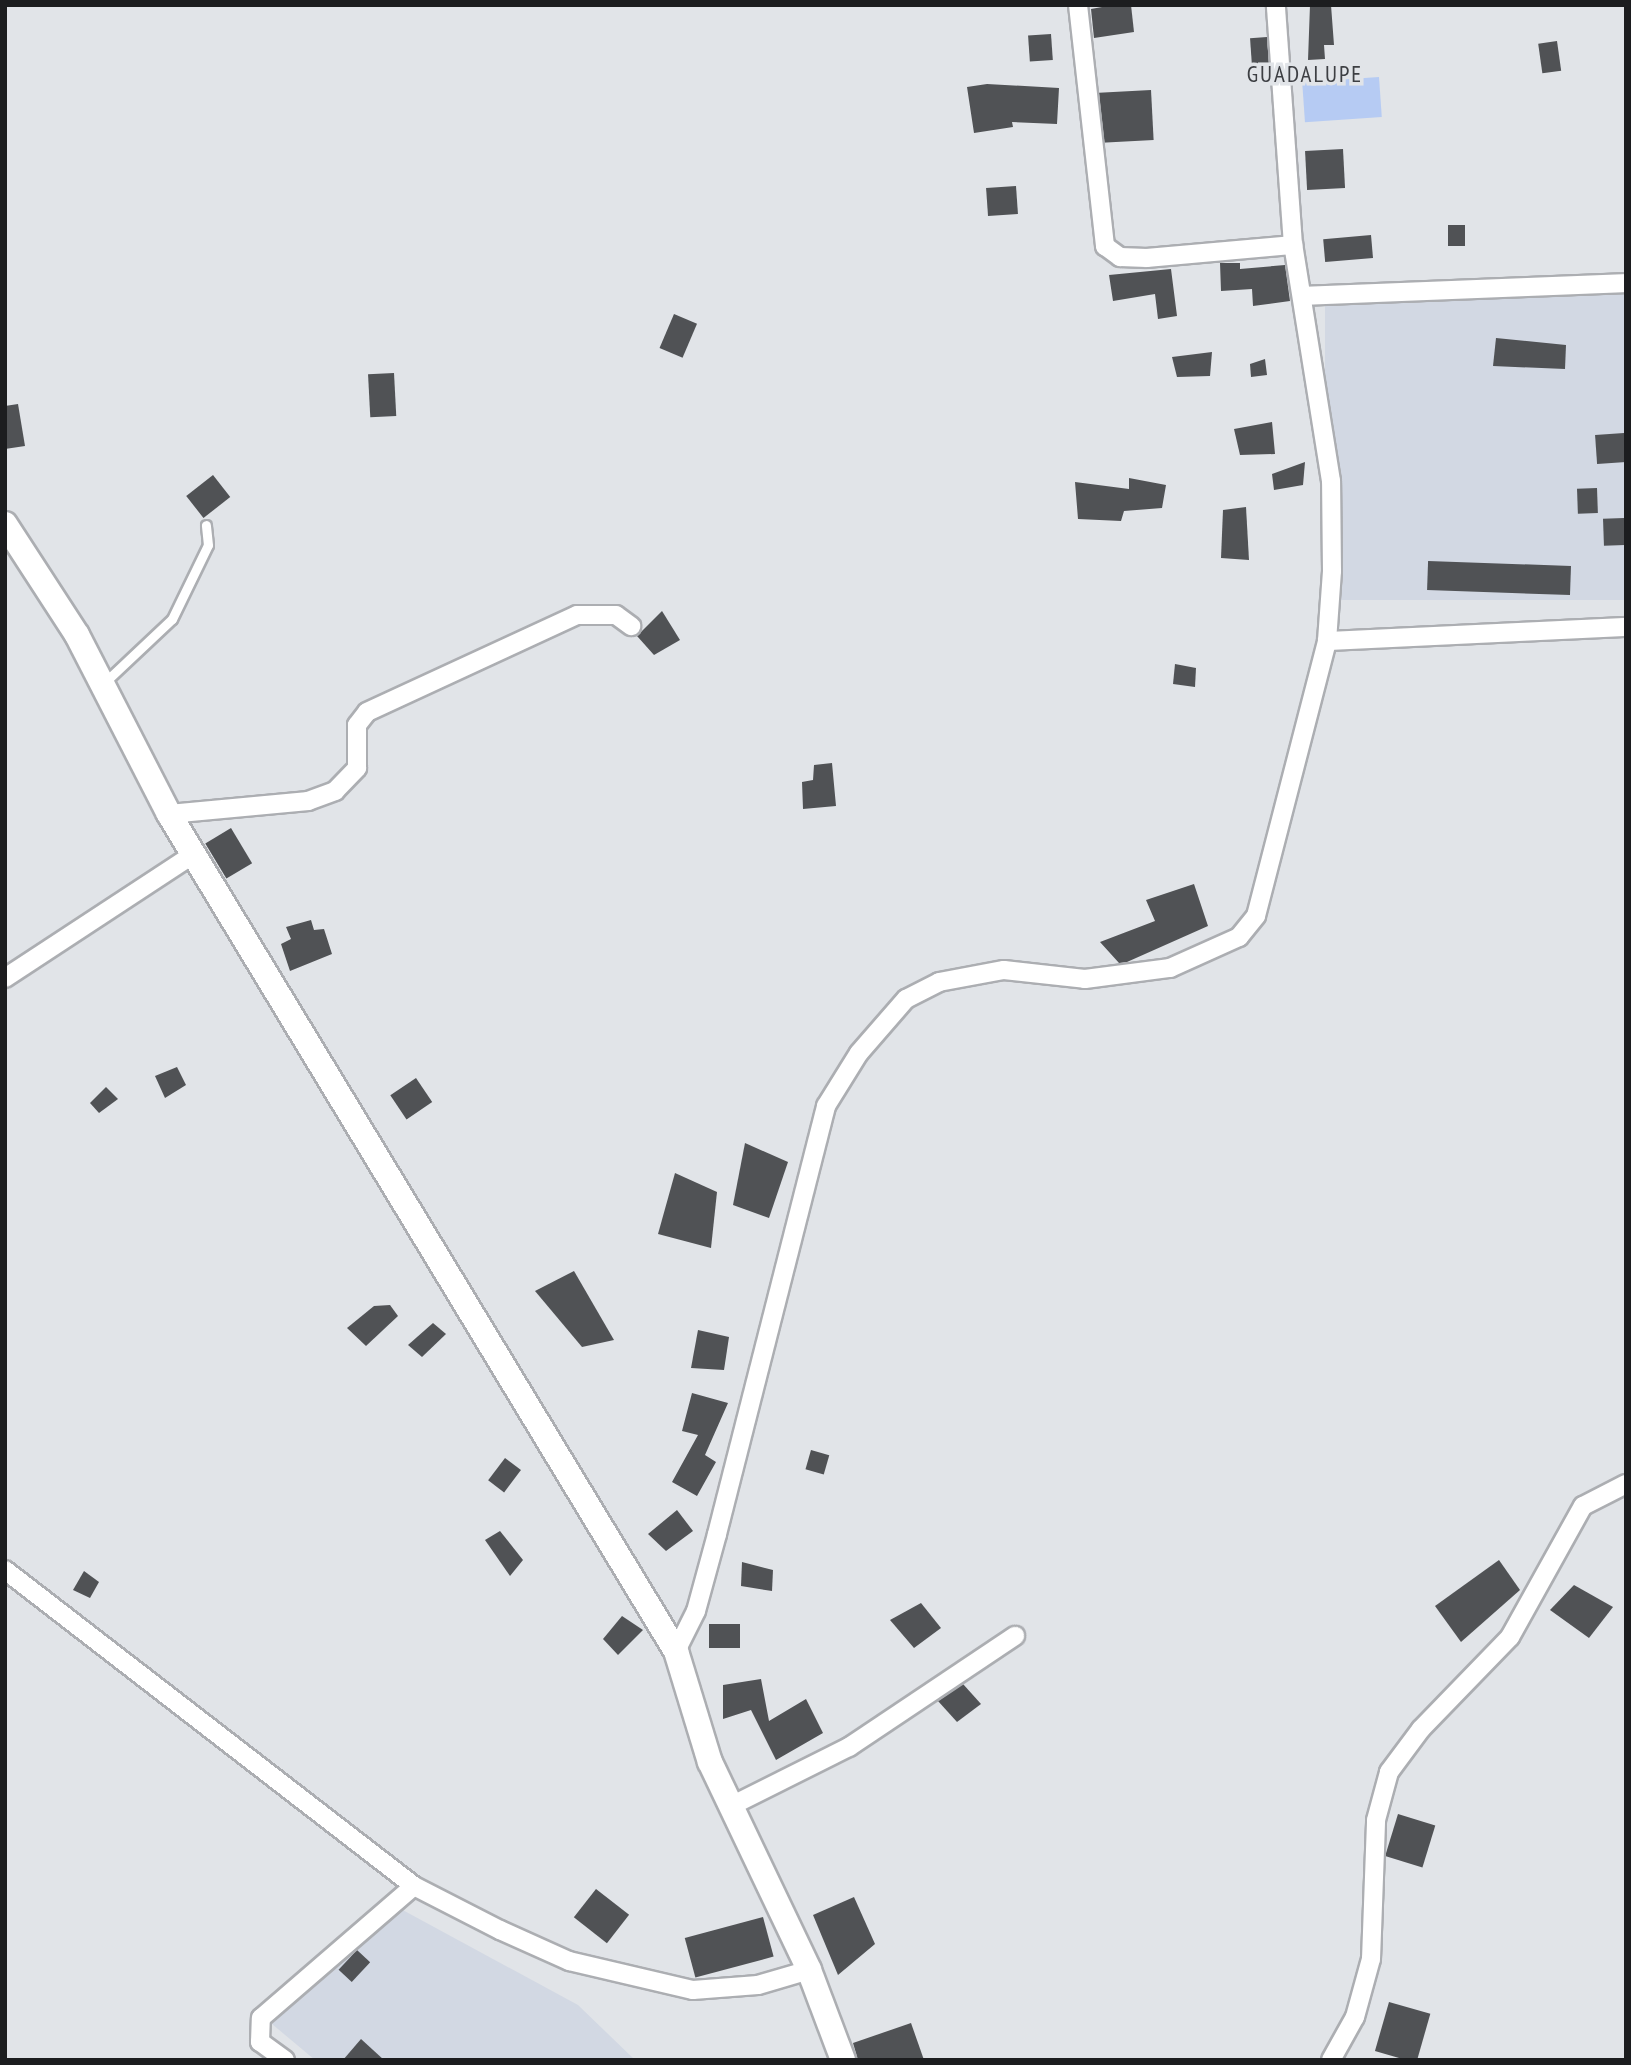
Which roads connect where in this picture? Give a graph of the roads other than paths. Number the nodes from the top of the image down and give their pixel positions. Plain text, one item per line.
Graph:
1 (1078, 5) edge
2 (1276, 5) edge
3 (1293, 245) junction
4 (1626, 283) edge
5 (1303, 296) junction
6 (5, 524) edge
7 (206, 525) dead end
8 (631, 626) dead end
9 (1626, 627) edge
10 (1327, 641) junction
11 (102, 684) junction
12 (169, 814) junction
13 (195, 853) junction
14 (5, 978) edge
15 (1626, 1484) edge
16 (5, 1570) edge
17 (1015, 1636) dead end
18 (676, 1651) junction
19 (733, 1805) junction
20 (414, 1886) junction
21 (809, 1970) junction
22 (285, 2060) edge
23 (843, 2060) edge
24 (1331, 2060) edge

1 - 3 street
2 - 3 street
3 - 5 street
4 - 5 street
5 - 10 street
6 - 11 street
7 - 11 lane
8 - 12 street
9 - 10 street
10 - 18 street
11 - 12 street
12 - 13 street
13 - 14 street
13 - 18 street
15 - 24 street
16 - 20 street
17 - 19 street
18 - 19 street
19 - 21 street
20 - 21 street
20 - 22 street
21 - 23 street

